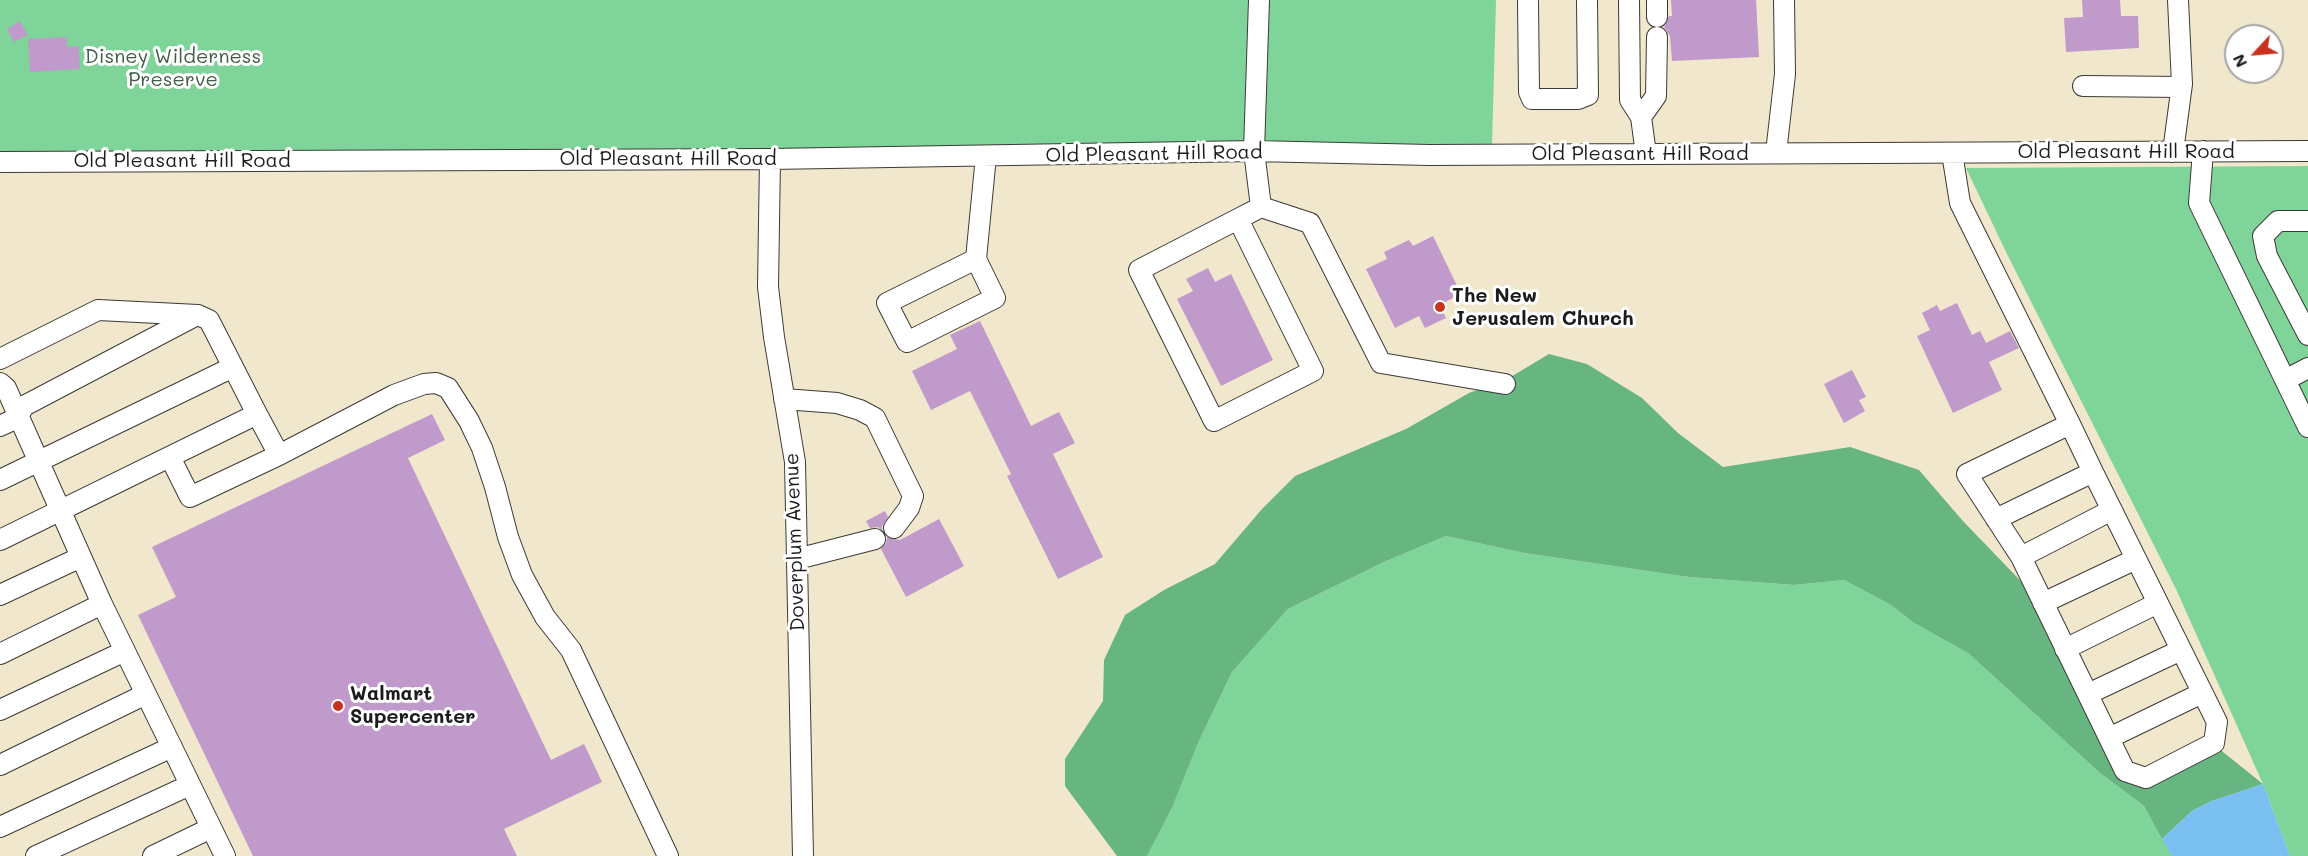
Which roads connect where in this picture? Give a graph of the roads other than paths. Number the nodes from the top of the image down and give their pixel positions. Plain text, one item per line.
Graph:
1 (1259, 0) edge
2 (1587, 0) edge
3 (1629, 0) edge
4 (1784, 0) edge
5 (2178, 0) edge
6 (1528, 2) dead end
7 (1657, 37) dead end
8 (2083, 86) dead end
9 (2181, 87) junction
10 (1641, 117) junction
11 (1254, 151) junction
12 (2308, 151) edge
13 (2173, 152) junction
14 (2203, 152) junction
15 (1776, 153) junction
16 (1952, 153) junction
17 (1646, 154) junction
18 (986, 156) junction
19 (770, 159) junction
20 (0, 162) edge
21 (1261, 207) junction
22 (1238, 219) junction
23 (2308, 221) edge
24 (976, 259) junction
25 (198, 315) junction
26 (2308, 335) edge
27 (0, 359) edge
28 (233, 367) junction
29 (2308, 368) edge
30 (2285, 380) junction
31 (0, 383) edge
32 (1506, 384) dead end
33 (784, 399) junction
34 (257, 414) junction
35 (9, 422) edge
36 (2070, 424) junction
37 (2308, 428) edge
38 (279, 455) junction
39 (171, 457) junction
40 (38, 461) junction
41 (2093, 472) junction
42 (0, 480) edge
43 (2112, 510) junction
44 (60, 511) junction
45 (1996, 519) junction
46 (894, 528) dead end
47 (875, 539) dead end
48 (0, 540) edge
49 (81, 557) junction
50 (2021, 557) junction
51 (797, 559) junction
52 (2136, 559) junction
53 (0, 596) edge
54 (2043, 603) junction
55 (2158, 603) junction
56 (102, 604) junction
57 (2066, 649) junction
58 (2181, 650) junction
59 (125, 651) junction
60 (0, 654) edge
61 (2202, 693) junction
62 (146, 694) junction
63 (2088, 694) junction
64 (0, 710) edge
65 (2109, 738) junction
66 (172, 747) junction
67 (0, 765) edge
68 (190, 785) junction
69 (0, 827) edge
70 (211, 828) junction
71 (36, 856) edge
72 (153, 856) edge
73 (225, 856) edge
74 (668, 856) edge
75 (803, 856) edge

1 - 11 street
2 - 6 street
3 - 10 street
4 - 15 street
5 - 9 street
7 - 10 street
8 - 9 street
9 - 13 street
10 - 17 street
11 - 17 street, Old Pleasant Hill Road
11 - 18 street, Old Pleasant Hill Road
11 - 21 street
12 - 14 street, Old Pleasant Hill Road
13 - 14 street, Old Pleasant Hill Road
13 - 16 street, Old Pleasant Hill Road
14 - 30 street
15 - 16 street, Old Pleasant Hill Road
15 - 17 street, Old Pleasant Hill Road
16 - 36 street
18 - 19 street, Old Pleasant Hill Road
18 - 24 street
19 - 20 street, Old Pleasant Hill Road
19 - 33 street, Doverplum Avenue
21 - 22 street
21 - 32 street
22 - 22 street
23 - 26 street
24 - 24 street
25 - 27 street
25 - 28 street
25 - 35 street
28 - 34 street
28 - 40 street
29 - 30 street
30 - 37 street
31 - 35 street
33 - 46 street
33 - 51 street, Doverplum Avenue
34 - 38 street
34 - 39 street
35 - 40 street
36 - 41 street
36 - 45 street
38 - 39 street
38 - 74 street
39 - 44 street
40 - 42 street
40 - 44 street
41 - 43 street
41 - 45 street
43 - 50 street
43 - 52 street
44 - 48 street
44 - 49 street
45 - 50 street
47 - 51 street
49 - 53 street
49 - 56 street
50 - 54 street
51 - 75 street, Doverplum Avenue
52 - 54 street
52 - 55 street
54 - 57 street
55 - 57 street
55 - 58 street
56 - 59 street
56 - 60 street
57 - 63 street
58 - 61 street
58 - 63 street
59 - 62 street
59 - 64 street
61 - 65 street
61 - 65 street
62 - 66 street
62 - 67 street
63 - 65 street
66 - 68 street
66 - 69 street
68 - 70 street
68 - 71 street
70 - 72 street
70 - 73 street

